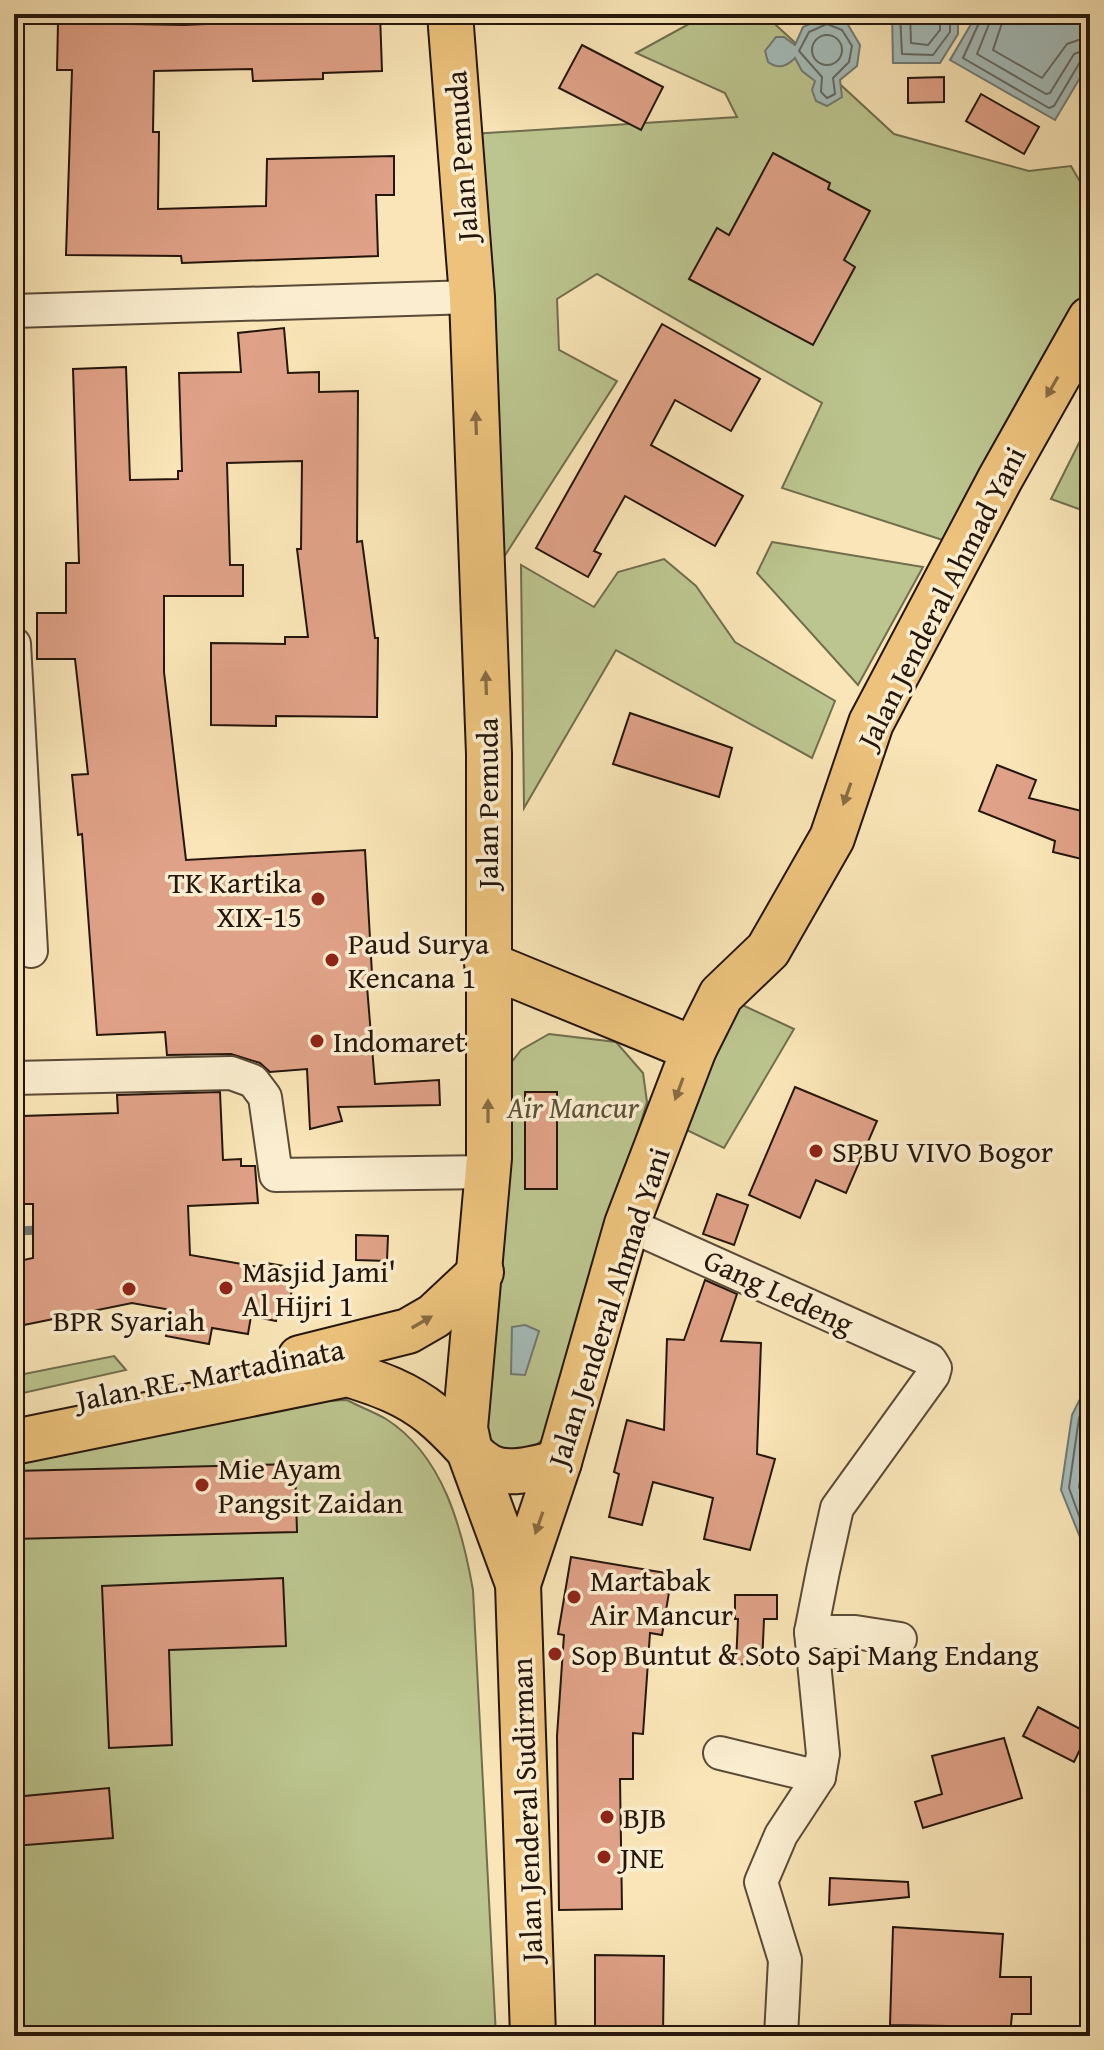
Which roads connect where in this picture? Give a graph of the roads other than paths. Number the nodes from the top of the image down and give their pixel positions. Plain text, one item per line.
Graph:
1 (450, 14) edge
2 (472, 297) junction
3 (14, 311) edge
4 (1090, 319) edge
5 (14, 644) edge
6 (31, 951) dead end
7 (487, 964) junction
8 (694, 1049) junction
9 (14, 1078) edge
10 (487, 1172) junction
11 (627, 1224) junction
12 (481, 1272) junction
13 (14, 1413) edge
14 (14, 1442) edge
15 (471, 1456) junction
16 (559, 1462) junction
17 (518, 1584) junction
18 (811, 1632) junction
19 (900, 1639) dead end
20 (720, 1753) dead end
21 (819, 1777) junction
22 (533, 2036) edge
23 (781, 2036) edge

1 - 2 main road, Jalan Pemuda
2 - 3 street
7 -> 2 main road, Jalan Pemuda
4 -> 8 main road, Jalan Jenderal Ahmad Yani
5 - 6 street
7 - 8 main road
10 -> 7 main road, Jalan Pemuda
8 -> 11 main road, Jalan Jenderal Ahmad Yani
9 - 10 street
10 - 12 main road, Jalan Pemuda
11 - 16 main road, Jalan Jenderal Ahmad Yani
11 - 18 street, Gang Ledeng
13 -> 12 main road, Jalan RE. Martadinata
12 - 15 main road, Jalan Pemuda
14 - 15 main road, Jalan RE. Martadinata
15 - 16 main road
15 - 17 main road, Jalan Pemuda
16 -> 17 main road, Jalan Jenderal Ahmad Yani
17 - 22 main road, Jalan Jenderal Sudirman
18 - 19 street
18 - 21 street
20 - 21 street
21 - 23 street

